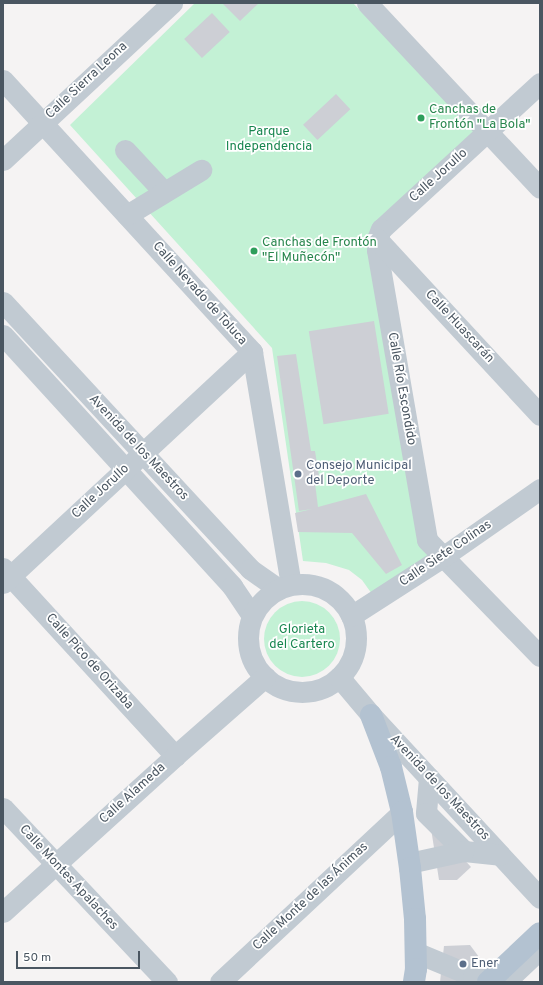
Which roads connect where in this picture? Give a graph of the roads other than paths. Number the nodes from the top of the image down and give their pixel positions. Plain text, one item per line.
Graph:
1 (172, 3) edge
2 (367, 3) edge
3 (3, 80) edge
4 (540, 83) edge
5 (42, 123) junction
6 (488, 132) junction
7 (125, 150) dead end
8 (3, 160) edge
9 (201, 170) dead end
10 (540, 188) edge
11 (164, 192) junction
12 (127, 215) junction
13 (377, 238) junction
14 (3, 302) edge
15 (3, 335) edge
16 (252, 352) junction
17 (540, 415) edge
18 (143, 453) junction
19 (126, 470) junction
20 (540, 489) edge
21 (444, 556) junction
22 (6, 576) edge
23 (285, 587) junction
24 (252, 616) junction
25 (351, 616) junction
26 (540, 656) edge
27 (265, 677) junction
28 (339, 677) junction
29 (371, 715) junction
30 (175, 756) junction
31 (429, 778) junction
32 (3, 808) edge
33 (402, 812) junction
34 (464, 851) junction
35 (500, 855) junction
36 (409, 863) junction
37 (55, 865) junction
38 (540, 898) edge
39 (3, 912) edge
40 (540, 933) edge
41 (540, 949) edge
42 (415, 952) junction
43 (167, 982) edge
44 (220, 982) edge
45 (414, 982) edge
46 (494, 982) edge

1 - 5 street, Calle Sierra Leona
2 - 6 street
3 - 5 street, Calle Nevado de Toluca
4 - 6 street, Calle Jorullo
5 - 8 street, Calle Sierra Leona
5 - 12 street, Calle Nevado de Toluca
6 - 10 street
6 - 13 street, Calle Jorullo
7 - 11 street
9 - 11 street
11 - 12 street
12 - 16 street, Calle Nevado de Toluca
13 - 17 street, Calle Huascarán
13 - 21 street, Calle Río Escondido
14 - 18 street, Avenida de los Maestros
15 - 19 street, Avenida de los Maestros
16 - 18 street, Calle Jorullo
16 - 23 street, Calle Nevado de Toluca
18 - 19 street, Calle Jorullo
18 - 23 street, Avenida de los Maestros
19 - 22 street, Calle Jorullo
19 - 24 street, Avenida de los Maestros
20 - 21 street, Calle Siete Colinas
21 - 25 street, Calle Siete Colinas
21 - 26 street
22 - 30 street, Calle Pico de Orizaba
23 - 24 street
23 - 25 street
24 - 27 street
25 - 28 street
27 - 28 street
27 - 30 street, Calle Alameda
28 - 29 street, Avenida de los Maestros
29 - 31 street, Avenida de los Maestros
29 - 33 main road
30 - 37 street, Calle Alameda
31 - 34 street
31 - 35 street, Avenida de los Maestros
32 - 37 street, Calle Montes Apalaches
33 - 36 main road
33 - 44 street, Calle Monte de las Ánimas
34 - 35 street
34 - 36 street
35 - 38 street, Avenida de los Maestros
36 - 42 main road
37 - 39 street, Calle Alameda
37 - 43 street, Calle Montes Apalaches
40 - 46 main road
41 - 46 street
42 - 45 main road
42 - 46 street

